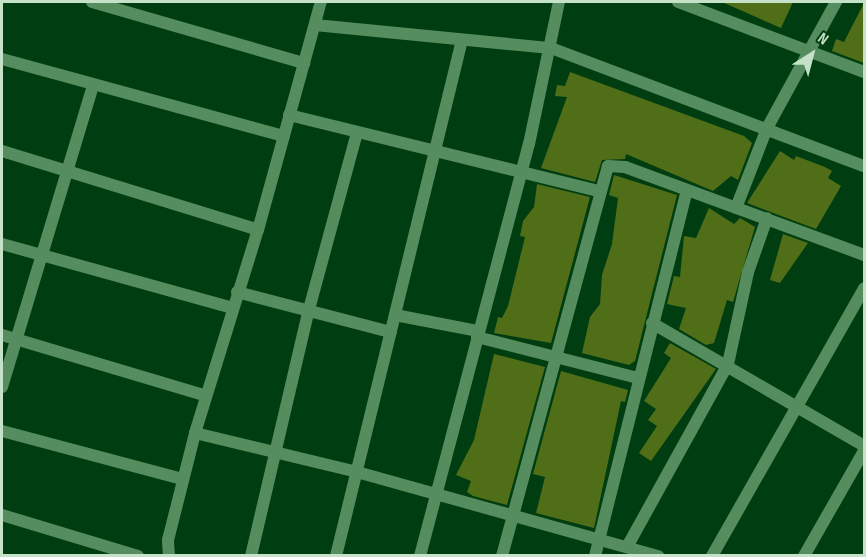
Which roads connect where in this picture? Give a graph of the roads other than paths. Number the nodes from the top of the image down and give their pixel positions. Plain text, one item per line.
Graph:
1 (92, 2) edge
2 (321, 2) edge
3 (559, 2) edge
4 (678, 2) edge
5 (836, 2) edge
6 (315, 25) junction
7 (462, 40) junction
8 (551, 48) junction
9 (812, 52) junction
10 (2, 59) edge
11 (304, 63) junction
12 (864, 72) edge
13 (93, 85) junction
14 (290, 115) junction
15 (766, 128) junction
16 (357, 133) junction
17 (284, 136) junction
18 (2, 151) edge
19 (437, 154) junction
20 (864, 166) edge
21 (69, 172) junction
22 (519, 173) junction
23 (687, 190) junction
24 (598, 191) junction
25 (736, 208) junction
26 (767, 218) junction
27 (258, 230) junction
28 (2, 244) edge
29 (42, 255) junction
30 (864, 255) edge
31 (864, 288) edge
32 (237, 292) junction
33 (232, 308) junction
34 (308, 312) junction
35 (395, 315) junction
36 (652, 323) junction
37 (391, 332) junction
38 (477, 334) junction
39 (2, 335) edge
40 (19, 341) junction
41 (556, 357) junction
42 (728, 364) junction
43 (638, 378) junction
44 (2, 387) edge
45 (206, 396) junction
46 (798, 406) junction
47 (2, 431) edge
48 (195, 434) junction
49 (864, 446) edge
50 (274, 450) junction
51 (864, 451) edge
52 (357, 472) junction
53 (183, 479) junction
54 (435, 495) junction
55 (2, 514) edge
56 (512, 515) junction
57 (600, 538) junction
58 (627, 547) junction
59 (138, 555) edge
60 (169, 555) edge
61 (251, 555) edge
62 (336, 555) edge
63 (420, 555) edge
64 (502, 555) edge
65 (595, 555) edge
66 (658, 555) edge
67 (712, 555) edge
68 (804, 555) edge

1 - 11 street
2 - 6 street
3 - 8 street
4 - 9 street
5 - 9 street
6 - 7 street
6 - 11 street
7 - 8 street
7 - 19 street
8 - 15 street
8 - 22 street
9 - 12 street
9 - 15 street
10 - 13 street
11 - 14 street
13 - 17 street
13 - 21 street
14 - 16 street
14 - 17 street
15 - 20 street
15 - 25 street
16 - 19 street
16 - 34 street
17 - 27 street
18 - 21 street
19 - 22 street
19 - 35 street
21 - 27 street
21 - 29 street
22 - 24 street
22 - 38 street
23 - 24 street
23 - 25 street
23 - 36 street
24 - 41 street
25 - 26 street
26 - 30 street
26 - 42 street
27 - 32 street
28 - 29 street
29 - 33 street
29 - 40 street
31 - 46 street
32 - 33 street
32 - 34 street
33 - 45 street
34 - 37 street
34 - 50 street
35 - 37 street
35 - 38 street
36 - 42 street
36 - 43 street
37 - 52 street
38 - 41 street
38 - 54 street
39 - 40 street
40 - 44 street
40 - 45 street
41 - 43 street
41 - 56 street
42 - 46 street
42 - 58 street
43 - 57 street
45 - 48 street
46 - 49 street
46 - 67 street
47 - 53 street
48 - 50 street
48 - 53 street
50 - 52 street
50 - 61 street
51 - 68 street
52 - 54 street
52 - 62 street
53 - 60 street
54 - 56 street
54 - 63 street
55 - 59 street
56 - 57 street
56 - 64 street
57 - 58 street
57 - 65 street
58 - 66 street

